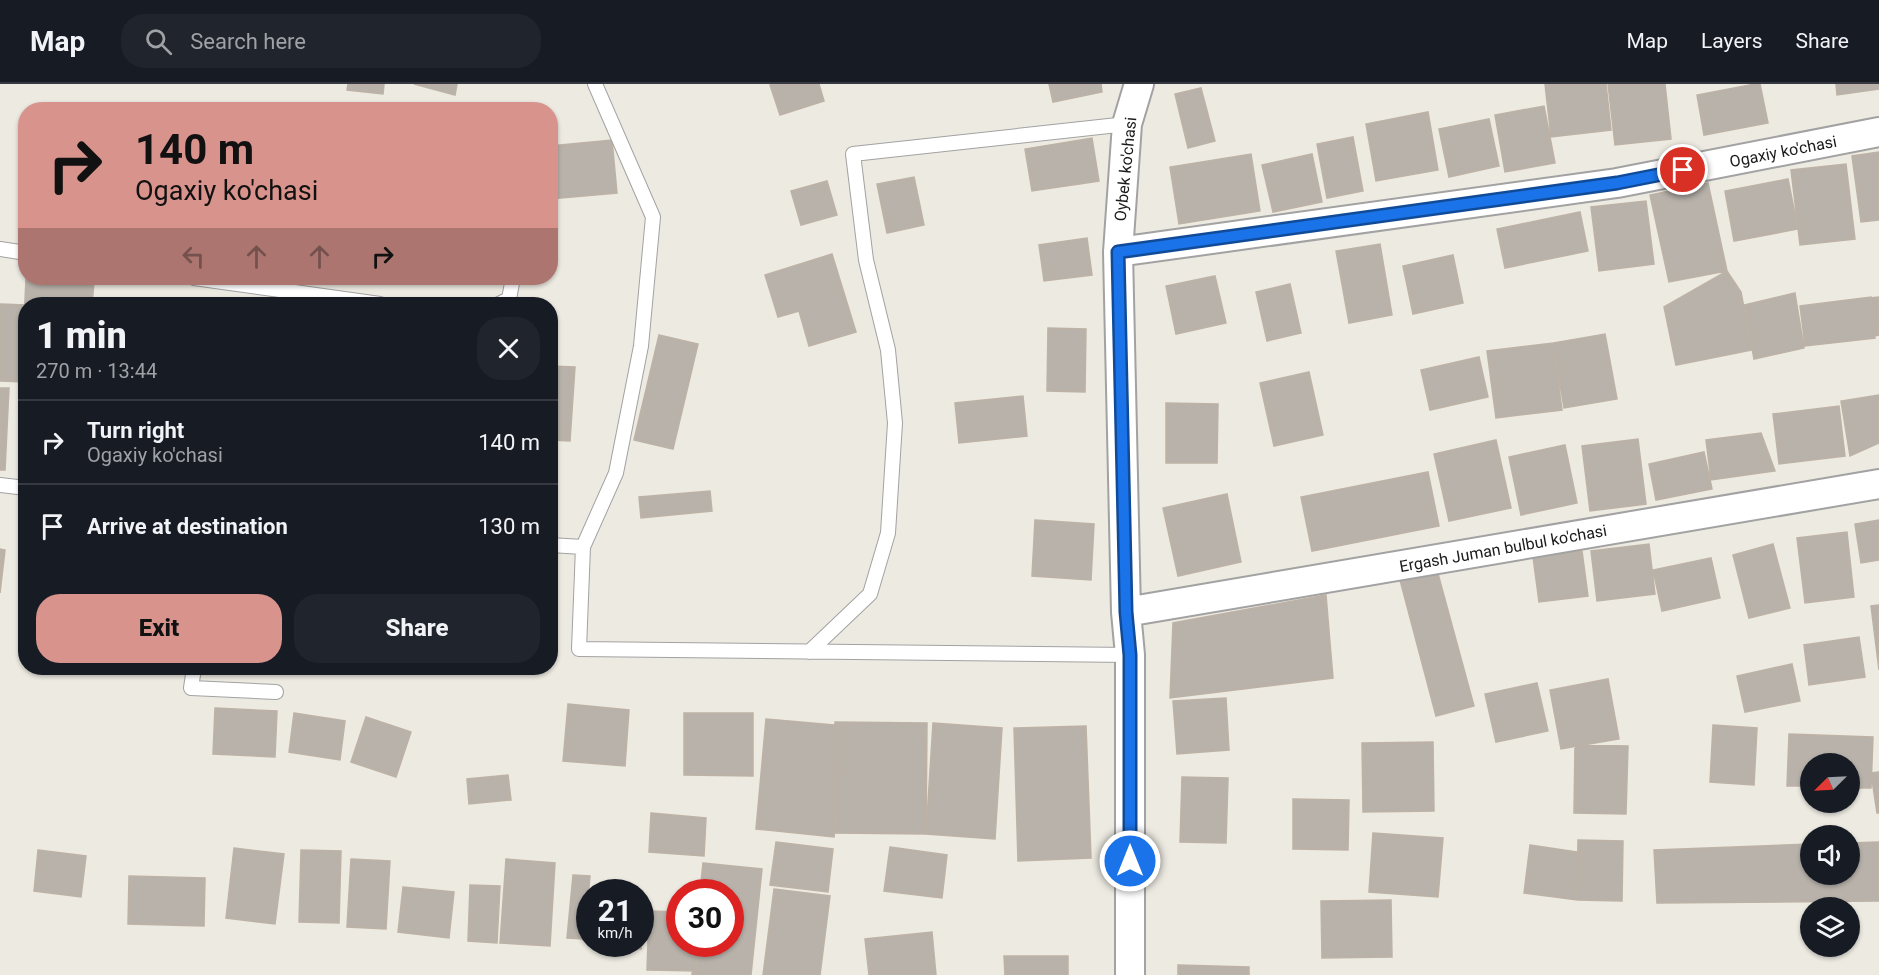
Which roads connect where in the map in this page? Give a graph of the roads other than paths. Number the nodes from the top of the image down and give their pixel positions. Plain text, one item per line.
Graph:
1 (594, 84) edge
2 (1139, 84) edge
3 (1127, 124) junction
4 (1879, 132) edge
5 (0, 249) edge
6 (18, 252) edge
7 (1118, 252) junction
8 (244, 285) edge
9 (330, 297) edge
10 (1879, 484) edge
11 (0, 485) edge
12 (18, 488) edge
13 (558, 545) edge
14 (583, 547) junction
15 (1126, 612) junction
16 (809, 652) junction
17 (1130, 655) junction
18 (193, 675) edge
19 (276, 692) dead end
20 (1130, 975) edge

1 - 14 lane
2 - 3 street, Oybek ko'chasi
3 - 7 street, Oybek ko'chasi
3 - 16 lane
4 - 7 street, Ogaxiy ko'chasi
5 - 6 lane
7 - 15 street, Oybek ko'chasi
8 - 9 lane
10 - 15 street, Ergash Juman bulbul ko'chasi
11 - 12 lane
13 - 14 lane
14 - 16 lane
15 - 17 street, Oybek ko'chasi
16 - 17 lane
17 - 20 street, Oybek ko'chasi
18 - 19 lane

